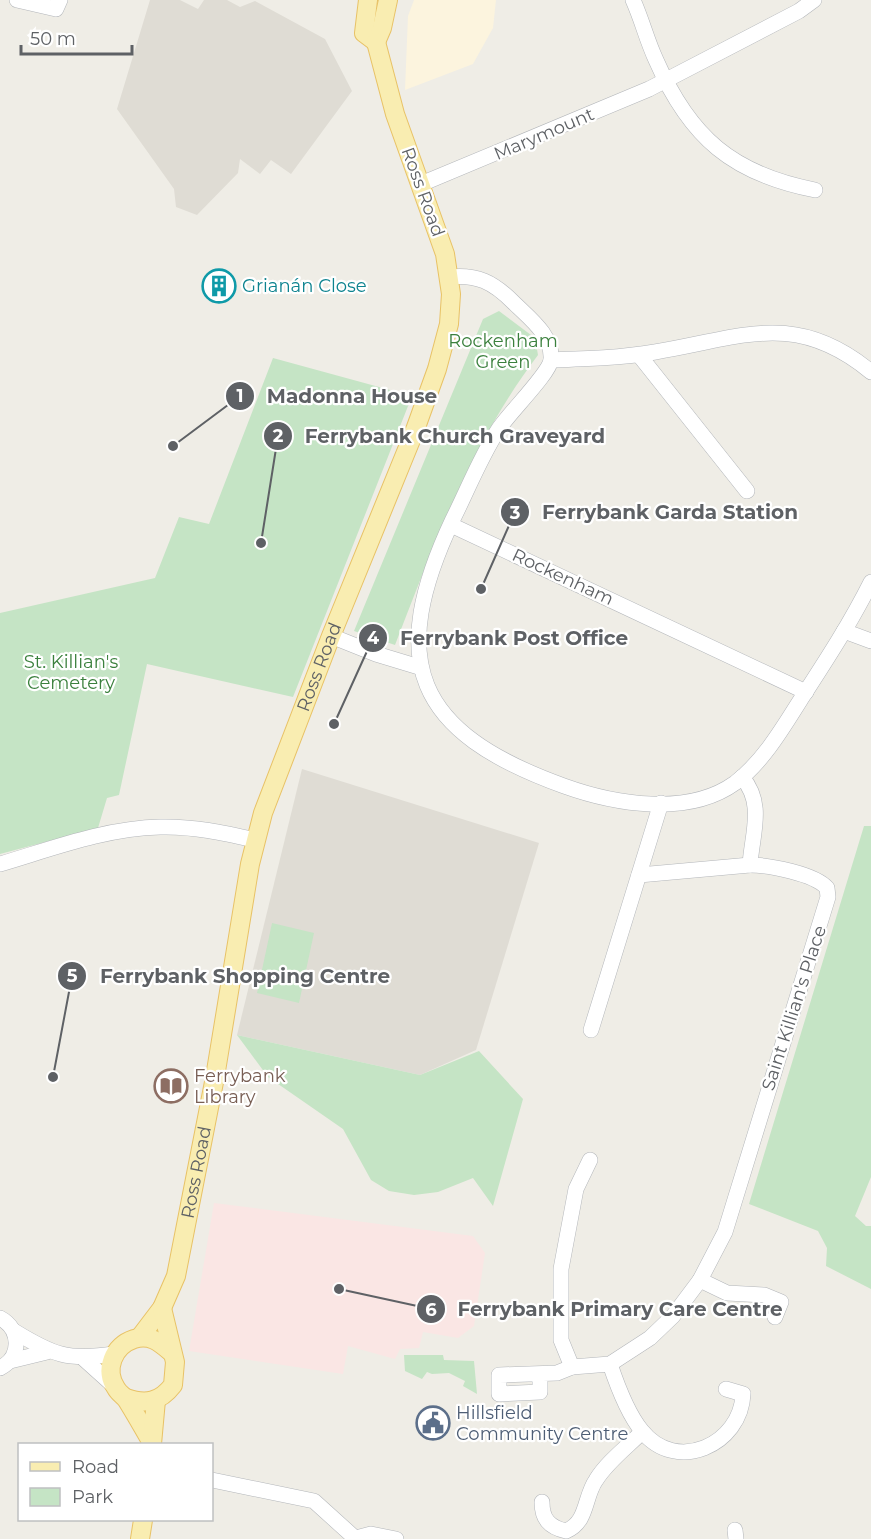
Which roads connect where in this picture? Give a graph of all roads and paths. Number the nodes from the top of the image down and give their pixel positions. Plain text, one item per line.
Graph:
1 (17, 0) edge
2 (60, 0) edge
3 (368, 0) edge
4 (388, 0) edge
5 (633, 0) edge
6 (814, 0) edge
7 (376, 42) junction
8 (666, 81) junction
9 (421, 184) junction
10 (815, 190) dead end
11 (449, 277) junction
12 (639, 355) junction
13 (550, 360) junction
14 (871, 372) edge
15 (747, 491) dead end
16 (451, 525) junction
17 (871, 582) edge
18 (844, 631) junction
19 (331, 636) junction
20 (871, 641) edge
21 (419, 667) junction
22 (806, 692) junction
23 (742, 777) junction
24 (661, 803) junction
25 (255, 840) junction
26 (0, 864) edge
27 (750, 865) junction
28 (639, 875) junction
29 (591, 1030) dead end
30 (590, 1160) dead end
31 (700, 1280) junction
32 (162, 1308) junction
33 (775, 1317) dead end
34 (0, 1318) edge
35 (14, 1331) junction
36 (140, 1337) junction
37 (47, 1352) junction
38 (171, 1352) junction
39 (114, 1354) junction
40 (84, 1359) junction
41 (610, 1364) junction
42 (5, 1365) edge
43 (572, 1367) junction
44 (540, 1374) dead end
45 (726, 1389) dead end
46 (120, 1392) junction
47 (156, 1400) junction
48 (642, 1432) junction
49 (151, 1443) edge
50 (152, 1443) edge
51 (213, 1480) edge
52 (542, 1502) dead end
53 (143, 1521) edge
54 (356, 1538) edge
55 (140, 1539) edge
56 (396, 1539) edge

1 - 2 street
3 - 7 main road, Ross Road
4 - 7 main road
5 - 8 street
6 - 8 street, Marymount
7 - 9 main road, Ross Road
8 - 9 street, Marymount
8 - 10 street
9 - 11 main road, Ross Road
11 - 13 street
11 - 19 main road, Ross Road
12 - 13 street
12 - 14 street
12 - 15 street
13 - 16 street
16 - 21 street
16 - 22 street, Rockenham
17 - 18 street
18 - 20 street
18 - 22 street
19 - 21 street
19 - 25 main road, Ross Road
21 - 24 street
22 - 23 street
23 - 24 street
23 - 27 street
24 - 28 street
25 - 26 street
25 - 32 main road, Ross Road
27 - 28 street, Saint Killian's Place
27 - 31 street, Saint Killian's Place
28 - 29 street
30 - 43 street
31 - 33 street
31 - 41 street
32 - 36 main road, Ross Road
32 - 38 main road
34 - 35 street
35 - 37 street
35 - 42 street
36 - 38 main road
36 - 39 main road
37 - 40 street
37 - 42 street
38 - 47 main road
39 - 40 street
39 - 46 main road
40 - 46 street
41 - 43 street
41 - 48 street
43 - 44 street
45 - 48 street
46 - 47 main road
46 - 49 main road
47 - 50 main road
48 - 52 street
51 - 54 street
53 - 55 main road
54 - 56 street

